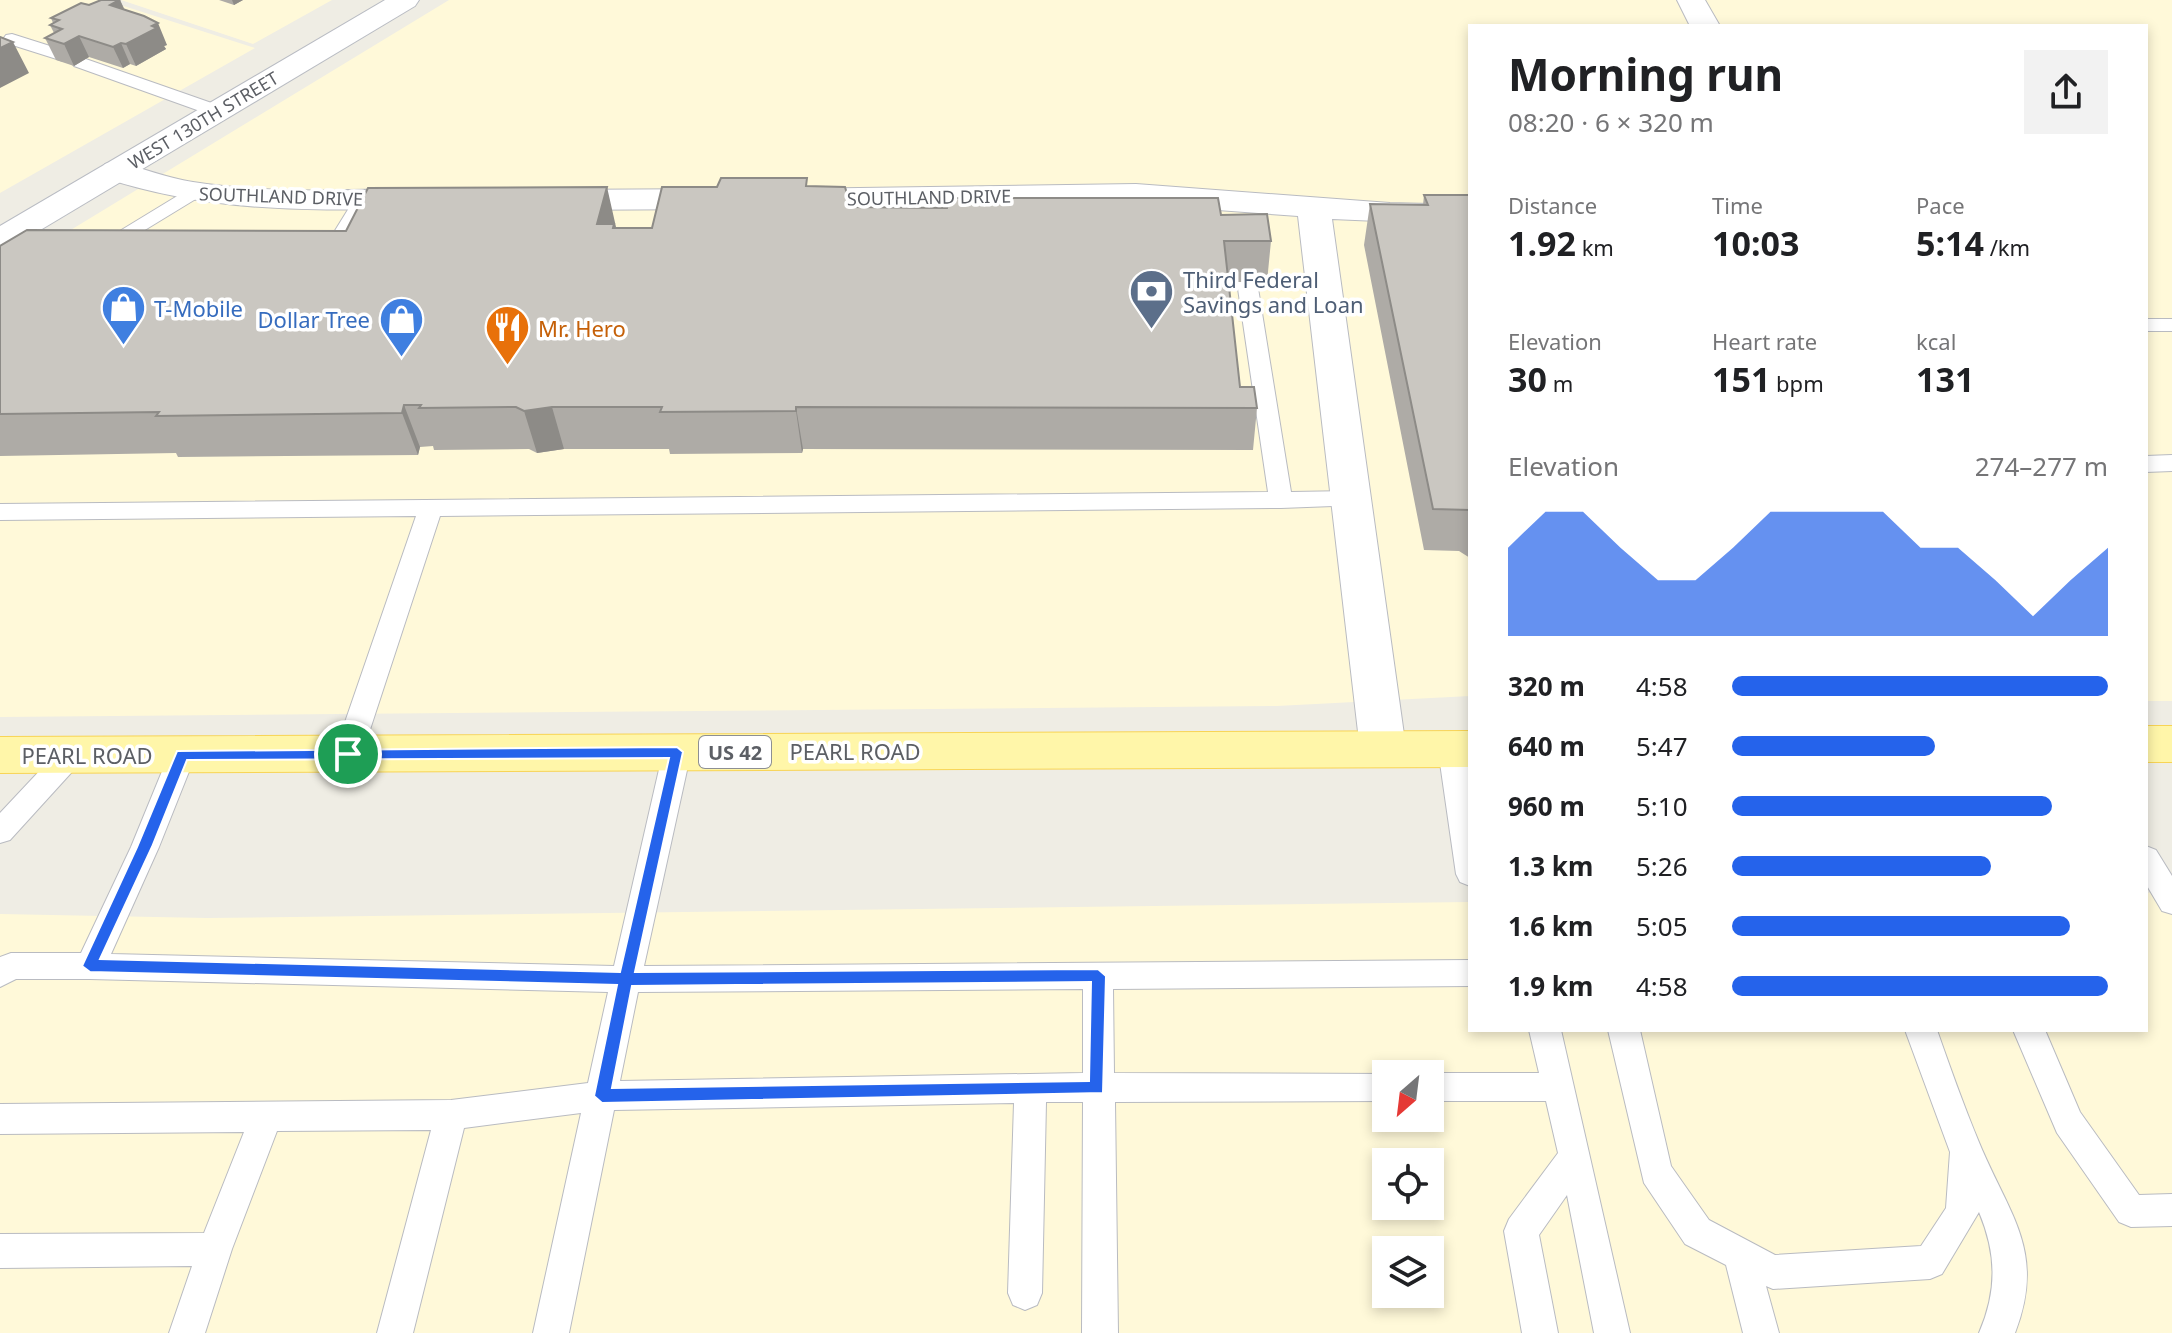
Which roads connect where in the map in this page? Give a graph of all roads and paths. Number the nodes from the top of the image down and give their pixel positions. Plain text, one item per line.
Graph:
1 (405, 0) edge
2 (1691, 0) edge
3 (1704, 24) edge
4 (12, 39) edge
5 (217, 111) junction
6 (116, 171) junction
7 (192, 193) junction
8 (364, 199) junction
9 (456, 200) edge
10 (516, 200) edge
11 (1314, 208) junction
12 (1468, 215) edge
13 (0, 240) edge
14 (146, 241) edge
15 (289, 243) edge
16 (1247, 282) edge
17 (2148, 325) edge
18 (2172, 325) edge
19 (2172, 463) edge
20 (2148, 464) edge
21 (1351, 499) junction
22 (1281, 500) junction
23 (431, 508) junction
24 (0, 512) edge
25 (2148, 744) edge
26 (2172, 744) edge
27 (1383, 749) junction
28 (1461, 749) edge
29 (677, 752) junction
30 (182, 754) junction
31 (348, 754) junction
32 (0, 755) edge
33 (71, 755) junction
34 (0, 832) edge
35 (1468, 846) edge
36 (2148, 861) edge
37 (2172, 902) edge
38 (90, 966) junction
39 (1468, 973) edge
40 (0, 974) edge
41 (1098, 976) junction
42 (626, 979) junction
43 (1545, 1032) edge
44 (1624, 1032) edge
45 (1922, 1032) edge
46 (2030, 1032) edge
47 (1372, 1087) edge
48 (1444, 1087) edge
49 (1557, 1087) junction
50 (1030, 1088) junction
51 (1097, 1088) junction
52 (602, 1096) junction
53 (451, 1115) junction
54 (266, 1117) junction
55 (0, 1119) edge
56 (1963, 1144) junction
57 (1575, 1156) junction
58 (2172, 1210) edge
59 (215, 1249) junction
60 (0, 1251) edge
61 (1740, 1255) junction
62 (1025, 1293) dead end
63 (187, 1333) edge
64 (395, 1333) edge
65 (551, 1333) edge
66 (1100, 1333) edge
67 (1540, 1333) edge
68 (1612, 1333) edge
69 (1761, 1333) edge
70 (1997, 1333) edge

1 - 5 street, WEST 130TH STREET
2 - 3 street
4 - 5 lane
5 - 6 street, WEST 130TH STREET
6 - 7 street, SOUTHLAND DRIVE
6 - 13 street, WEST 130TH STREET
7 - 8 street, SOUTHLAND DRIVE
7 - 14 lane
8 - 9 street, SOUTHLAND DRIVE
8 - 15 lane
10 - 11 street, SOUTHLAND DRIVE
11 - 12 street, SOUTHLAND DRIVE
11 - 21 street
16 - 22 lane
17 - 18 lane
19 - 20 lane
21 - 22 lane
21 - 27 street
22 - 23 lane
23 - 24 lane
23 - 31 lane
25 - 26 main road
27 - 28 main road, PEARL ROAD / US 42
27 - 29 main road, PEARL ROAD / US 42
28 - 35 lane
29 - 31 main road, PEARL ROAD / US 42
29 - 42 lane
30 - 31 main road, PEARL ROAD / US 42
30 - 33 main road, PEARL ROAD / US 42
30 - 38 lane
32 - 33 main road, PEARL ROAD / US 42
33 - 34 lane
36 - 37 lane
38 - 40 lane
38 - 42 lane
39 - 41 lane
41 - 42 lane
41 - 51 lane
42 - 52 lane
43 - 49 lane
44 - 61 lane
45 - 56 lane
46 - 58 lane
47 - 51 lane
48 - 49 lane
49 - 57 lane
50 - 51 lane
50 - 52 lane
50 - 62 lane
51 - 66 lane
52 - 53 lane
52 - 65 lane
53 - 54 lane
53 - 64 lane
54 - 55 lane
54 - 59 lane
56 - 61 lane
56 - 70 lane
57 - 67 lane
57 - 68 lane
59 - 60 lane
59 - 63 lane
61 - 69 lane

